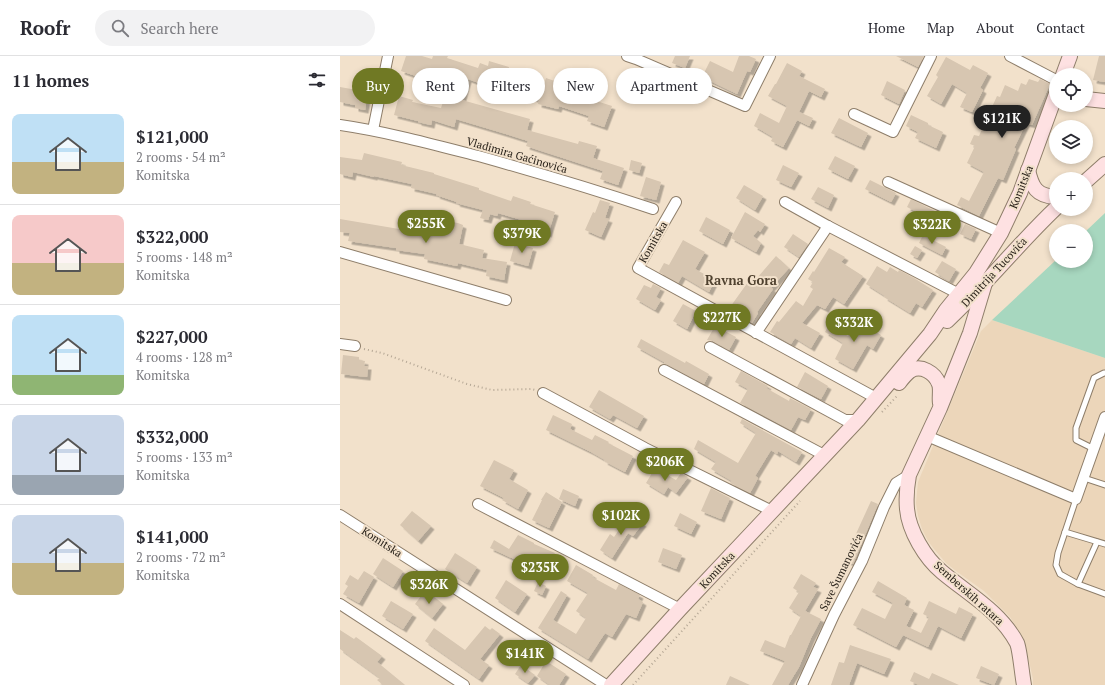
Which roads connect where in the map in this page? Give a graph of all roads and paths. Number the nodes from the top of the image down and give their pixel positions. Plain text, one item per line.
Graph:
1 (388, 56) edge
2 (627, 56) edge
3 (770, 56) edge
4 (931, 56) edge
5 (1010, 56) edge
6 (1070, 56) edge
7 (1066, 68) edge
8 (1049, 70) edge
9 (1093, 99) edge
10 (1105, 101) edge
11 (1049, 112) edge
12 (1053, 112) edge
13 (854, 114) dead end
14 (1047, 118) junction
15 (340, 125) edge
16 (373, 130) junction
17 (1105, 164) edge
18 (1028, 170) junction
19 (1093, 175) edge
20 (888, 182) dead end
21 (1049, 196) edge
22 (676, 202) dead end
23 (785, 202) dead end
24 (653, 209) dead end
25 (1049, 214) edge
26 (828, 226) junction
27 (1001, 233) junction
28 (340, 252) edge
29 (981, 278) junction
30 (963, 297) junction
31 (506, 300) dead end
32 (756, 333) junction
33 (970, 333) junction
34 (930, 334) joint
35 (340, 344) edge
36 (355, 346) joint
37 (710, 347) dead end
38 (664, 370) dead end
39 (1105, 373) edge
40 (543, 393) joint
41 (899, 394) dead end
42 (876, 398) junction
43 (940, 408) junction
44 (881, 413) dead end
45 (858, 420) junction
46 (1104, 420) edge
47 (927, 436) junction
48 (1094, 449) junction
49 (824, 455) junction
50 (909, 475) junction
51 (1084, 478) junction
52 (1105, 485) edge
53 (804, 497) dead end
54 (1076, 499) junction
55 (478, 504) dead end
56 (772, 511) junction
57 (340, 515) edge
58 (1065, 532) junction
59 (1097, 542) junction
60 (1105, 544) edge
61 (1078, 584) junction
62 (1105, 594) edge
63 (340, 604) edge
64 (680, 609) junction
65 (464, 685) edge
66 (606, 685) edge
67 (611, 685) edge
68 (633, 685) edge
69 (802, 685) edge
70 (1024, 685) edge

1 - 16 street
2 - 3 street
4 - 13 street
5 - 8 street
6 - 7 main road
9 - 10 main road
11 - 14 main road, Komitska
12 - 14 main road
14 - 18 main road, Komitska
15 - 16 street, Vladimira Gaćinovića
16 - 24 street, Vladimira Gaćinovića
17 - 19 main road
18 - 21 main road
18 - 27 main road, Komitska
20 - 27 street
22 - 32 street, Komitska
23 - 26 street
25 - 29 main road, Dimitrija Tucovića
26 - 30 street
26 - 32 street
27 - 29 main road, Komitska
28 - 31 street
29 - 30 main road, Dimitrija Tucovića
29 - 33 main road, Semberskih ratara
30 - 33 main road
30 - 34 main road, Dimitrija Tucovića
32 - 42 street, Komitska
33 - 43 main road, Semberskih ratara
34 - 42 main road, Komitska
35 - 36 street
36 - 40 path
37 - 45 street
38 - 49 street
39 - 48 lane
40 - 56 street
41 - 44 path
42 - 45 main road, Komitska
43 - 45 main road
43 - 47 main road, Semberskih ratara
45 - 49 main road, Komitska
46 - 48 street
47 - 50 main road, Semberskih ratara
47 - 54 street
48 - 51 street
49 - 56 main road, Komitska
50 - 69 street, Save Šumanovića
50 - 70 main road, Semberskih ratara
51 - 52 lane
51 - 54 street
53 - 68 path
54 - 58 lane
55 - 64 street
56 - 64 main road, Komitska
57 - 66 street, Komitska
58 - 59 lane
58 - 61 lane
59 - 60 lane
59 - 61 lane
61 - 62 lane
63 - 65 street
64 - 67 main road, Komitska

